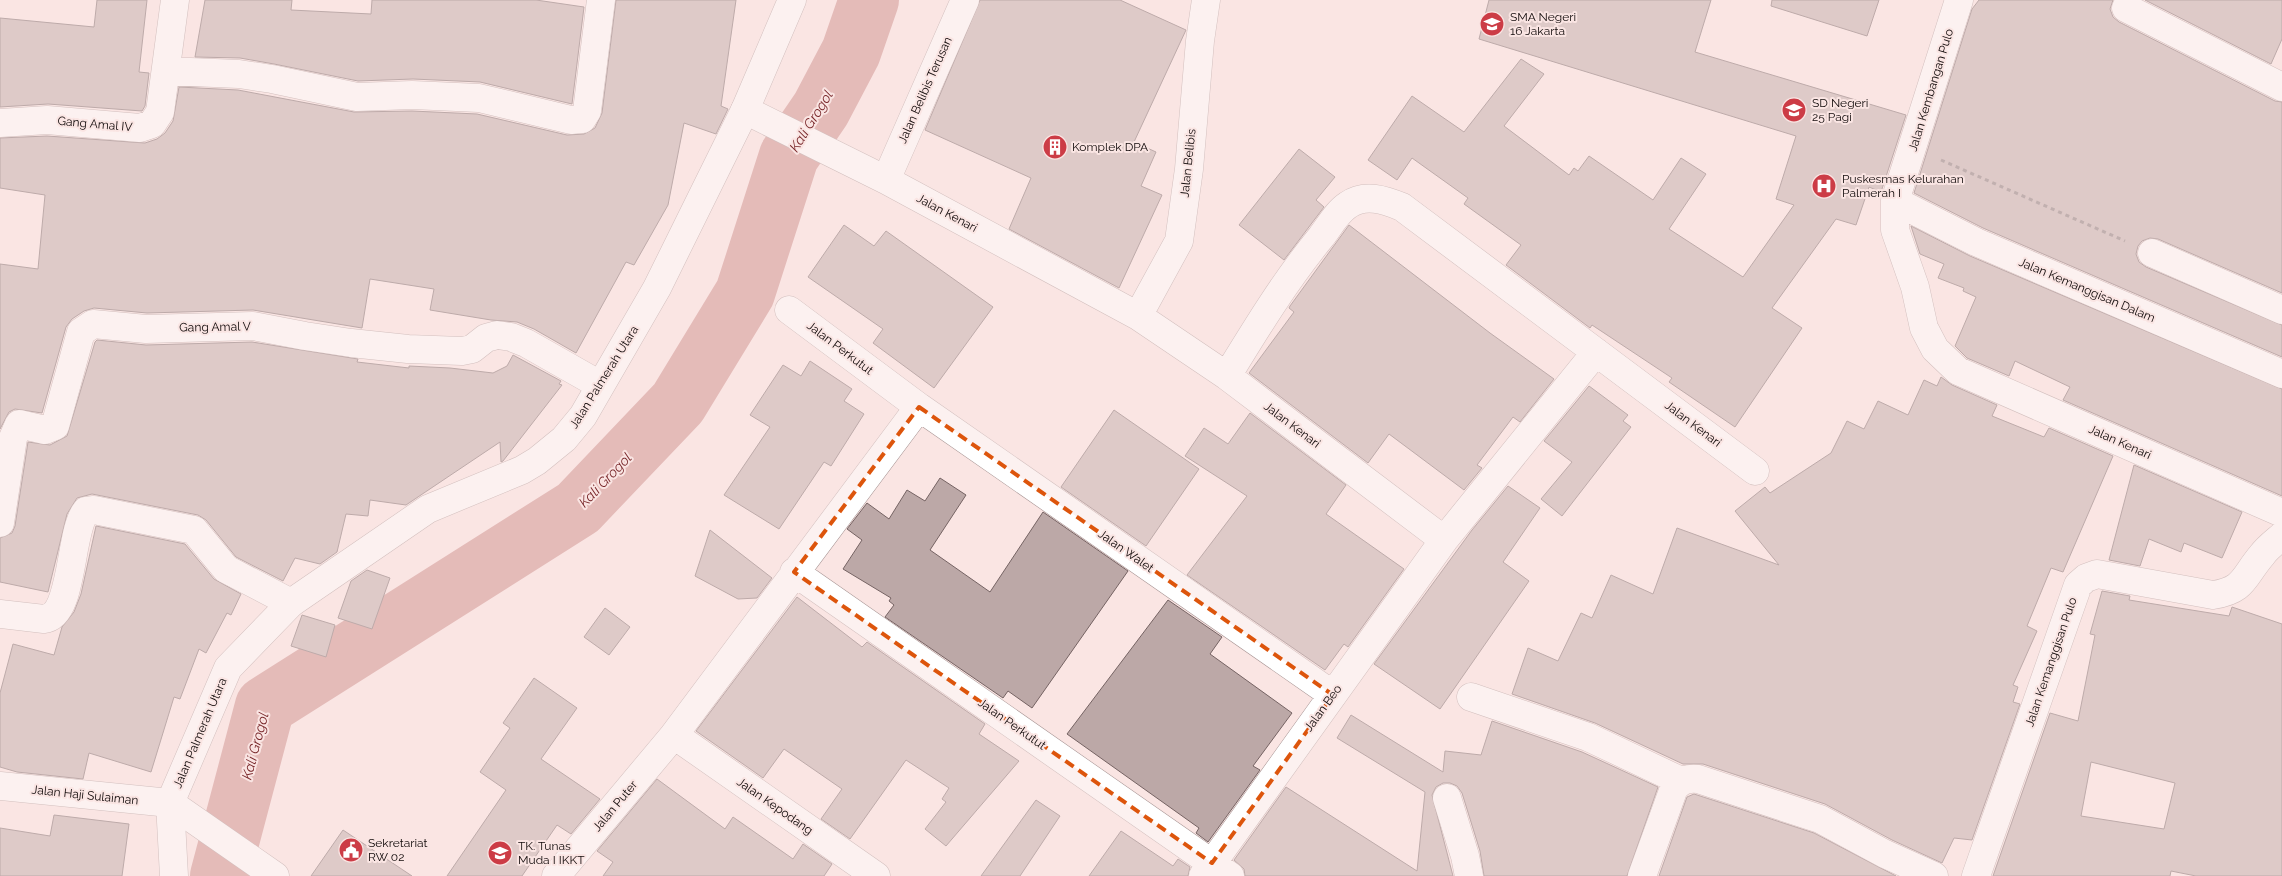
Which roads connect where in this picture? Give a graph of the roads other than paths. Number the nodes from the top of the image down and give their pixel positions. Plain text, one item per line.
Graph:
1 (175, 0) edge
2 (601, 0) edge
3 (792, 0) edge
4 (965, 0) edge
5 (1206, 0) edge
6 (1959, 0) edge
7 (2126, 8) dead end
8 (166, 71) junction
9 (2282, 87) edge
10 (745, 110) junction
11 (0, 123) edge
12 (886, 180) junction
13 (1895, 201) junction
14 (2152, 253) road end
15 (789, 310) dead end
16 (2282, 310) edge
17 (1138, 316) junction
18 (1596, 352) junction
19 (1958, 372) joint
20 (2282, 374) edge
21 (1227, 376) junction
22 (600, 385) junction
23 (919, 407) junction
24 (8, 429) edge
25 (1755, 470) dead end
26 (2282, 513) edge
27 (0, 523) edge
28 (2282, 536) edge
29 (1444, 540) junction
30 (794, 572) junction
31 (291, 603) junction
32 (0, 614) edge
33 (1333, 696) junction
34 (1471, 697) dead end
35 (674, 735) junction
36 (1682, 780) junction
37 (0, 786) edge
38 (1447, 798) dead end
39 (178, 809) junction
40 (1215, 872) edge
41 (274, 875) edge
42 (174, 876) edge
43 (556, 876) edge
44 (876, 876) edge
45 (1469, 876) edge
46 (1642, 876) edge
47 (1934, 876) edge
48 (1976, 876) edge

1 - 8 street, Gang Amal IV
2 - 8 street
3 - 10 street, Jalan Palmerah Utara
4 - 12 street, Jalan Belibis Terusan
5 - 17 street, Jalan Belibis
6 - 13 street, Jalan Kembangan Pulo
7 - 9 street
8 - 11 street, Gang Amal IV
10 - 12 street, Jalan Kenari
10 - 22 street, Jalan Palmerah Utara
12 - 17 street, Jalan Kenari
13 - 19 street, Jalan Kembangan Pulo
13 - 20 street, Jalan Kemanggisan Dalam
14 - 16 street
15 - 23 street, Jalan Perkutut
17 - 21 street, Jalan Kenari
18 - 21 street, Jalan Kenari
18 - 25 street, Jalan Kenari
18 - 29 street
19 - 26 street, Jalan Kenari
21 - 29 street, Jalan Kenari
22 - 24 street, Gang Amal V
22 - 31 street, Jalan Palmerah Utara
23 - 30 street
23 - 33 street, Jalan Walet
24 - 27 street, Gang Amal V
28 - 48 street, Jalan Kemanggisan Pulo
29 - 33 street, Jalan Beo
30 - 35 street
30 - 40 street, Jalan Perkutut
31 - 32 street
31 - 39 street, Jalan Palmerah Utara
33 - 40 street, Jalan Beo
34 - 36 street
35 - 43 street, Jalan Puter
35 - 44 street, Jalan Kepodang
36 - 46 street
36 - 47 street
37 - 39 street, Jalan Haji Sulaiman
38 - 45 street
39 - 41 street
39 - 42 street

